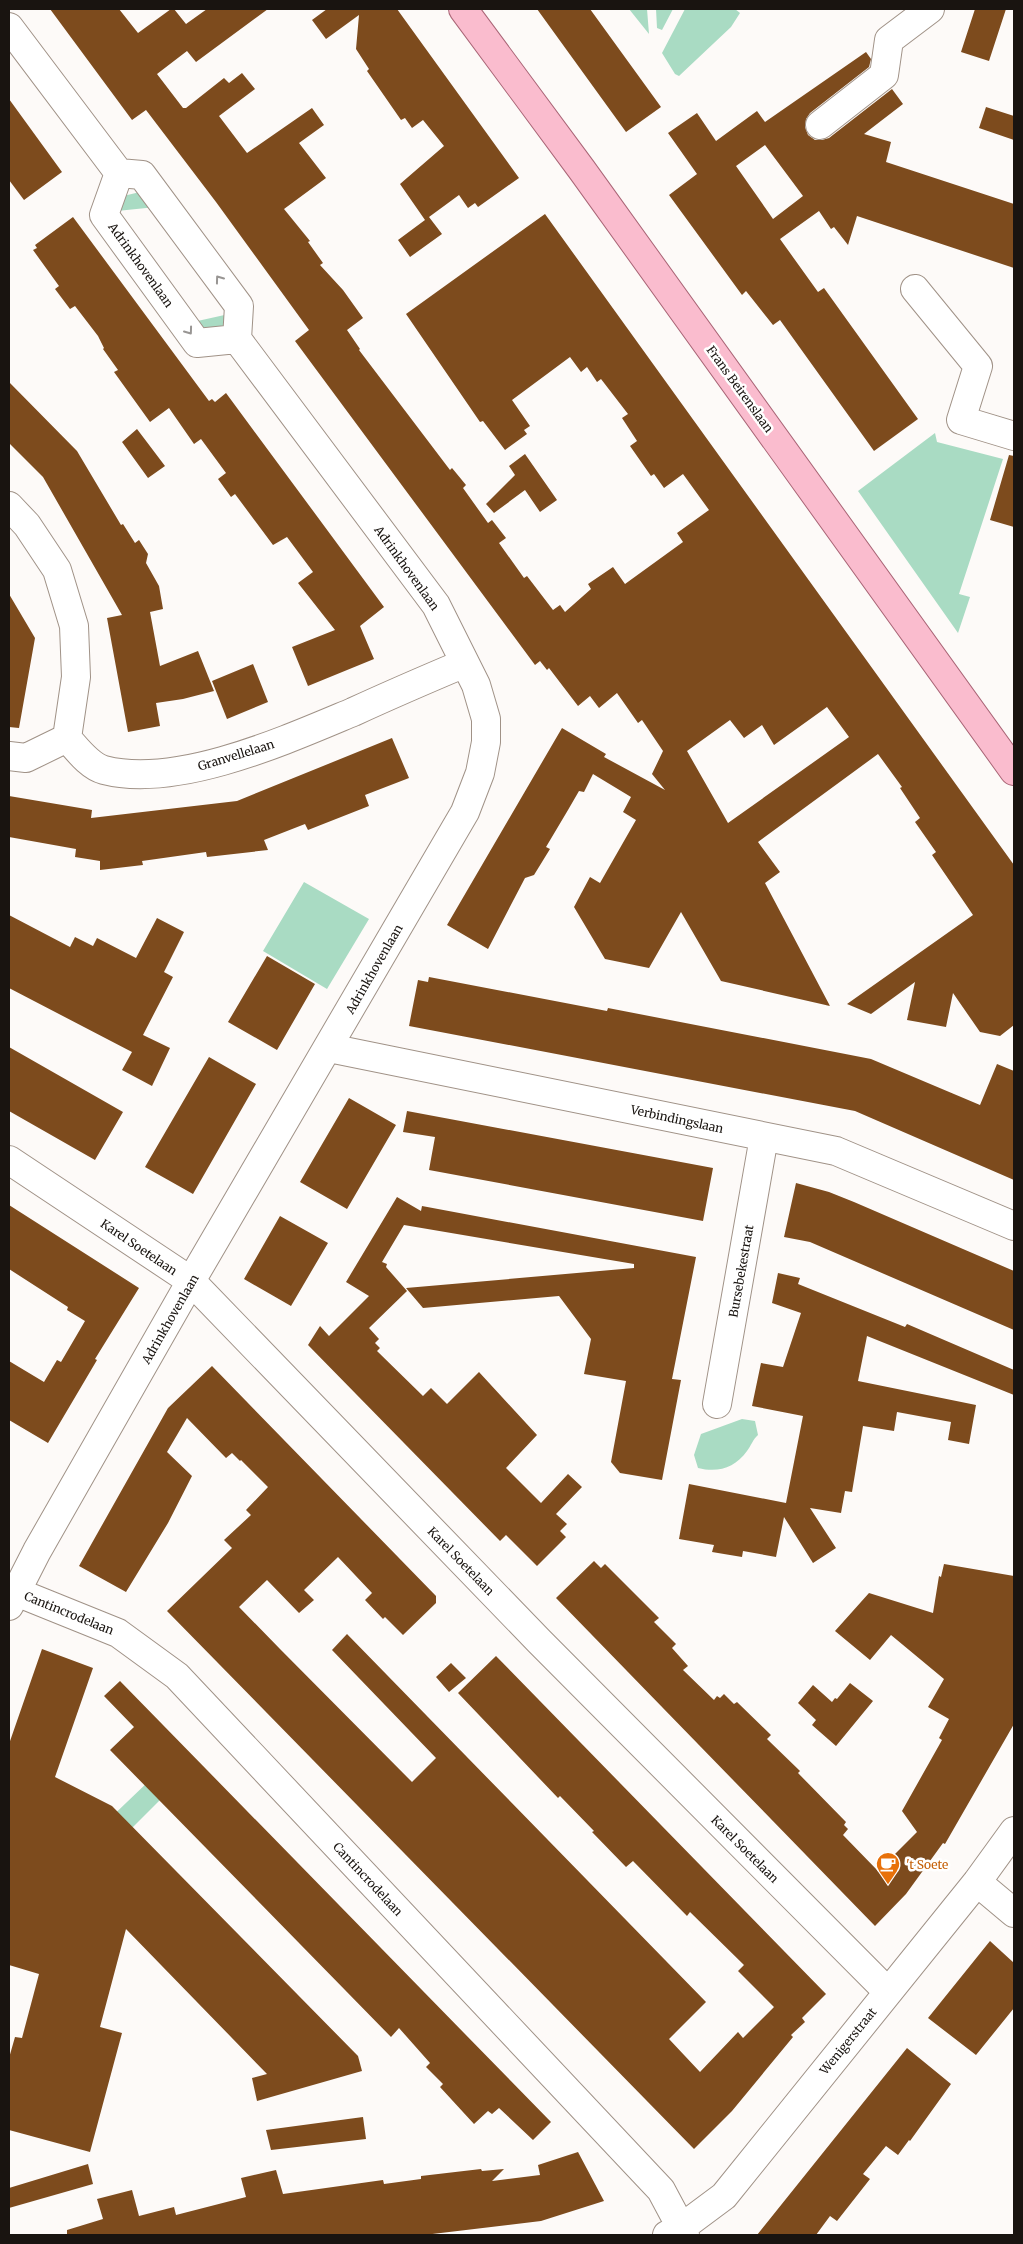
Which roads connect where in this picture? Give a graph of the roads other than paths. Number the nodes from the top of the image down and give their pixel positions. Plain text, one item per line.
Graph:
1 (463, 9) edge
2 (930, 9) edge
3 (9, 26) edge
4 (820, 125) dead end
5 (119, 173) junction
6 (915, 289) dead end
7 (237, 339) junction
8 (1014, 436) edge
9 (9, 506) edge
10 (465, 663) junction
11 (67, 738) junction
12 (9, 756) edge
13 (1014, 771) edge
14 (329, 1048) junction
15 (764, 1137) junction
16 (9, 1160) edge
17 (1014, 1226) edge
18 (191, 1281) junction
19 (717, 1404) dead end
20 (11, 1596) edge
21 (1014, 1830) edge
22 (977, 1882) junction
23 (1014, 1914) edge
24 (888, 1992) junction
25 (678, 2233) edge

1 - 13 main road, Frans Beirenslaan
2 - 4 street
3 - 5 street
7 -> 5 street
5 -> 7 street, Adrinkhovenlaan
6 - 8 street
7 - 10 street, Adrinkhovenlaan
9 - 11 street
10 - 11 street, Granvellelaan
10 - 14 street, Adrinkhovenlaan
11 - 12 street
14 - 15 street, Verbindingslaan
14 - 18 street, Adrinkhovenlaan
15 - 17 street, Verbindingslaan
15 - 19 street, Bursebekestraat
16 - 18 street, Karel Soetelaan
18 - 20 street, Adrinkhovenlaan
18 - 24 street, Karel Soetelaan
20 - 25 street, Cantincrodelaan
21 - 22 street, Wenigerstraat
22 - 23 street
22 - 24 street, Wenigerstraat
24 - 25 street, Wenigerstraat

